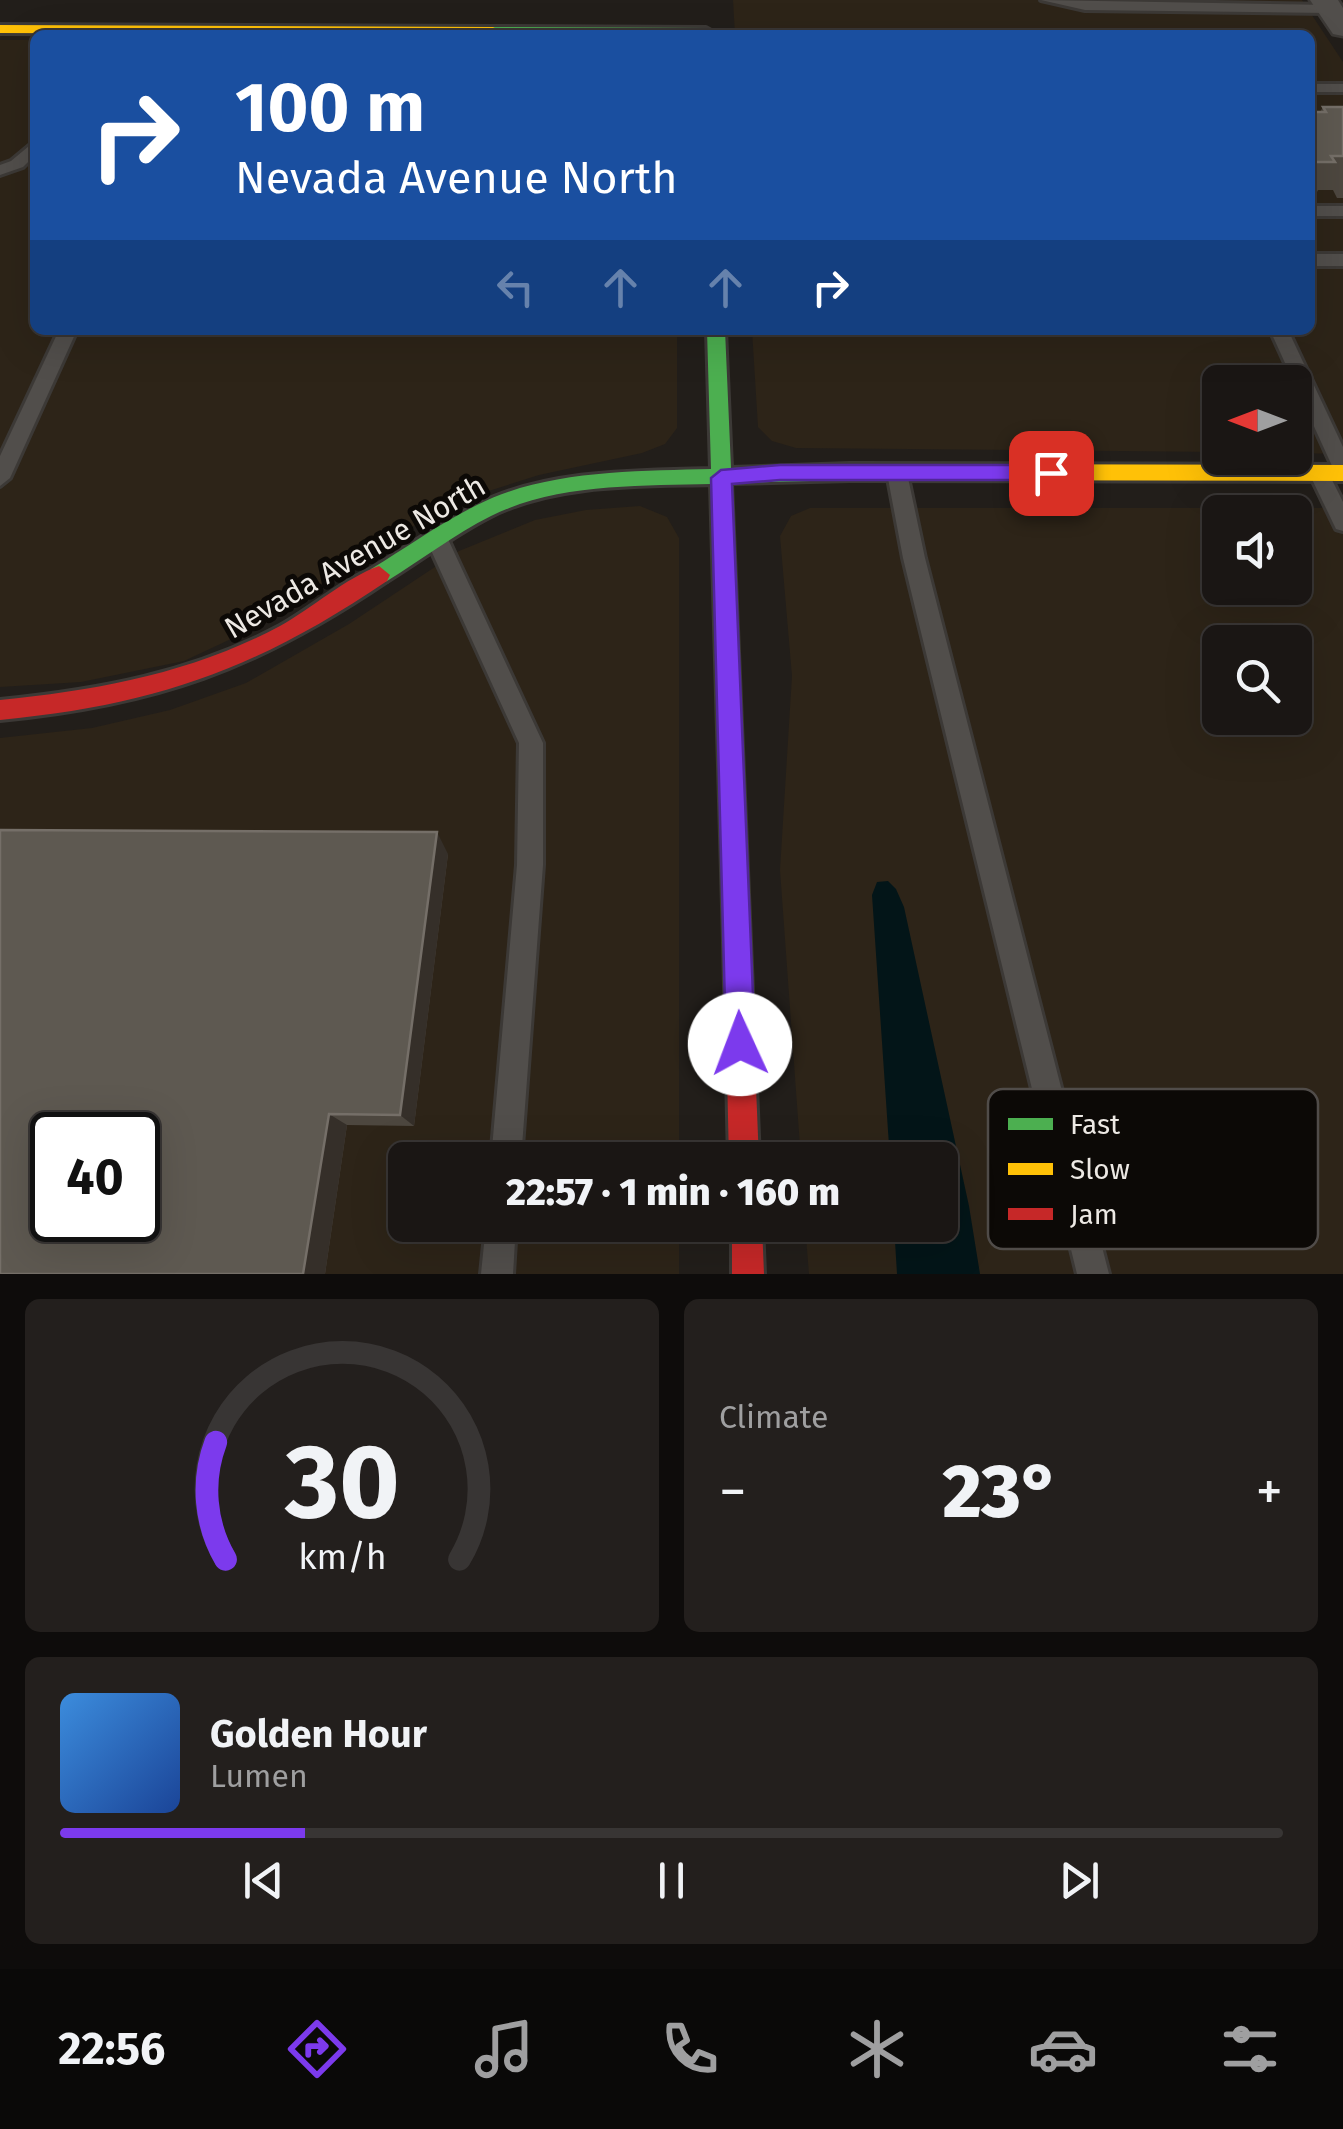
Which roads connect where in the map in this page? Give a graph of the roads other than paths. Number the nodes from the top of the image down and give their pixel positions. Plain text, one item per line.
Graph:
1 (1048, 0) edge
2 (1333, 12) edge
3 (706, 27) edge
4 (0, 29) edge
5 (34, 30) edge
6 (344, 30) edge
7 (1315, 88) edge
8 (1343, 88) edge
9 (30, 151) edge
10 (0, 170) edge
11 (1315, 211) edge
12 (1343, 211) edge
13 (1315, 260) edge
14 (1343, 260) edge
15 (66, 335) edge
16 (716, 335) edge
17 (1281, 335) edge
18 (1335, 471) edge
19 (897, 473) junction
20 (0, 478) edge
21 (721, 478) junction
22 (1343, 523) edge
23 (436, 538) junction
24 (0, 710) edge
25 (1047, 1089) edge
26 (507, 1142) edge
27 (743, 1142) edge
28 (500, 1242) edge
29 (747, 1242) edge
30 (1087, 1249) edge
31 (497, 1274) edge
32 (748, 1274) edge
33 (1093, 1274) edge

1 - 2 lane
3 - 6 street
4 - 5 street
7 - 8 lane
9 - 10 lane
11 - 12 lane
13 - 14 lane
15 - 20 lane
16 - 21 street
17 - 18 lane
18 - 19 street, Nevada Avenue North
18 - 22 lane
19 - 21 street, Nevada Avenue North
19 - 25 lane
21 - 23 street, Nevada Avenue North
21 - 27 street
23 - 24 street, Nevada Avenue North
23 - 26 lane
28 - 31 lane
29 - 32 street
30 - 33 lane

